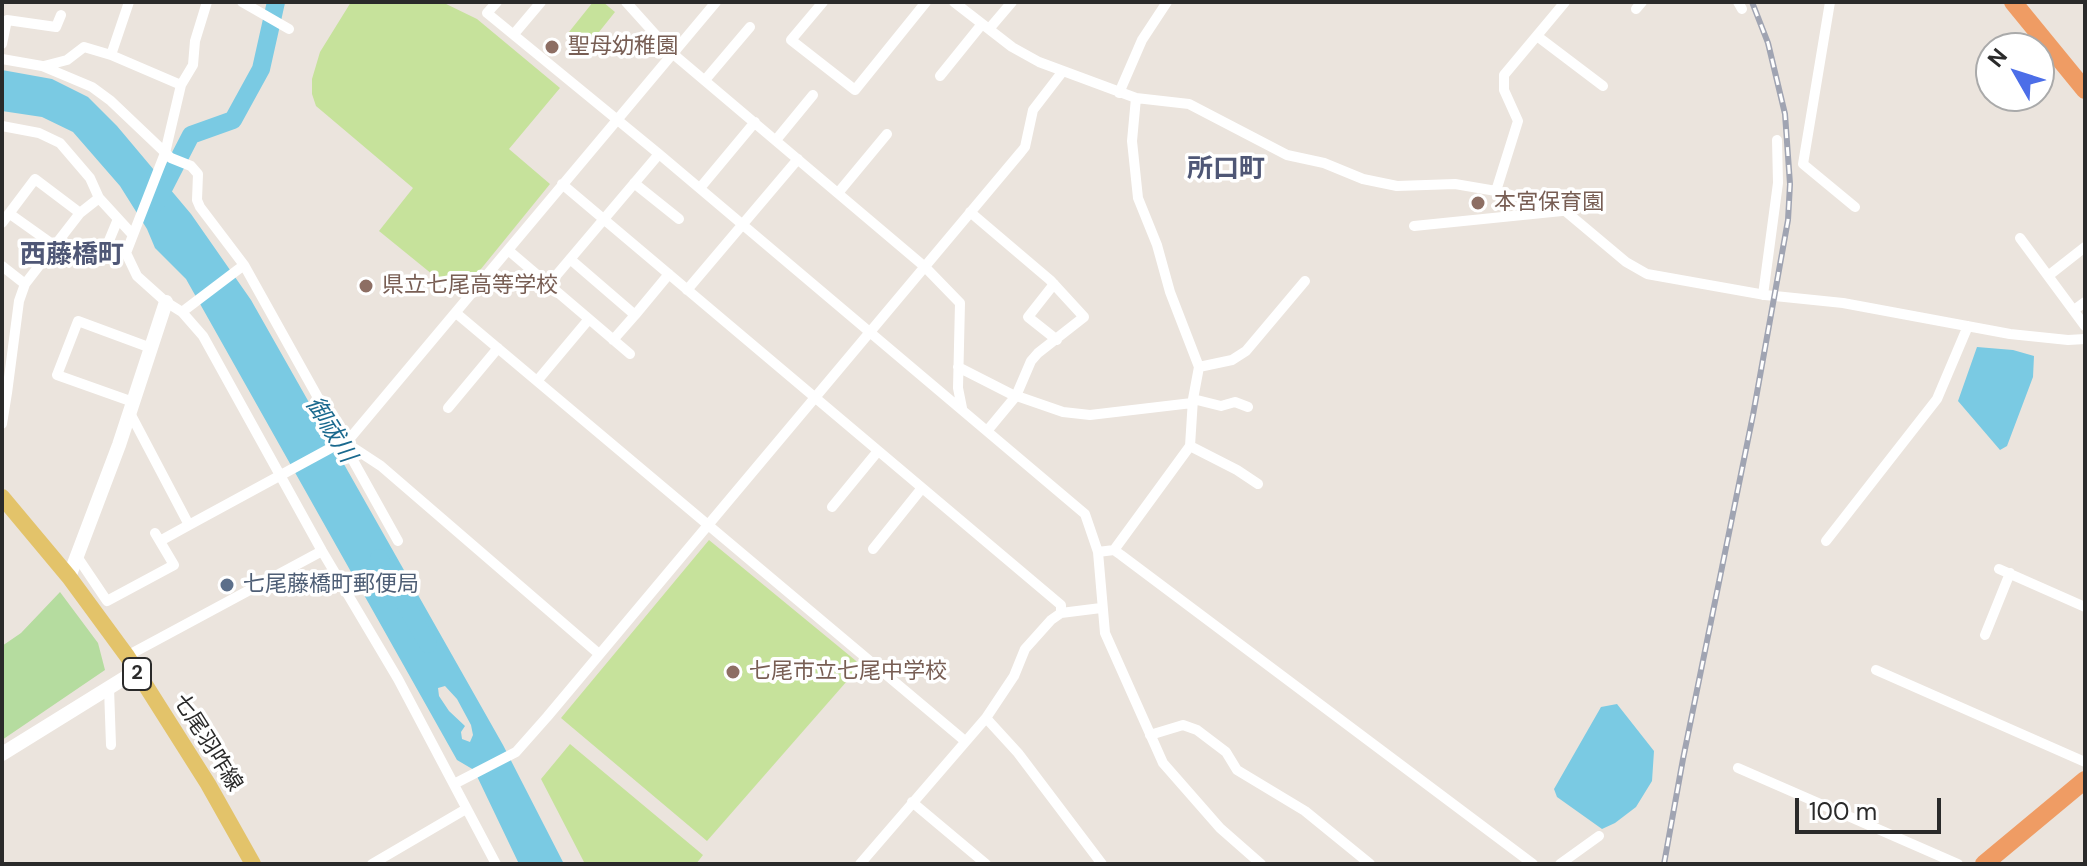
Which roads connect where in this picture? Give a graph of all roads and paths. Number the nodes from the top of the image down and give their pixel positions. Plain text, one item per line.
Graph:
1 (129, 2) edge
2 (207, 2) edge
3 (242, 2) edge
4 (541, 2) edge
5 (626, 2) edge
6 (716, 2) edge
7 (823, 2) edge
8 (926, 2) edge
9 (954, 2) edge
10 (1012, 2) edge
11 (1167, 2) edge
12 (1565, 2) edge
13 (1830, 2) edge
14 (2013, 2) edge
15 (495, 3) edge
16 (61, 15) dead end
17 (284, 26) dead end
18 (750, 27) dead end
19 (986, 27) junction
20 (514, 34) junction
21 (1537, 36) junction
22 (2, 44) edge
23 (672, 53) junction
24 (111, 55) junction
25 (2, 59) edge
26 (42, 66) junction
27 (1063, 71) junction
28 (940, 76) dead end
29 (705, 80) junction
30 (181, 85) junction
31 (1603, 86) dead end
32 (2085, 90) edge
33 (1119, 93) junction
34 (813, 95) dead end
35 (1136, 98) junction
36 (618, 119) junction
37 (755, 122) junction
38 (2, 126) edge
39 (887, 134) dead end
40 (776, 140) junction
41 (1777, 140) dead end
42 (659, 154) junction
43 (168, 155) junction
44 (798, 159) junction
45 (634, 183) junction
46 (562, 184) junction
47 (700, 188) junction
48 (1496, 191) junction
49 (838, 193) junction
50 (99, 198) junction
51 (1855, 207) dead end
52 (1564, 210) junction
53 (970, 212) junction
54 (80, 213) junction
55 (10, 214) junction
56 (118, 219) junction
57 (604, 219) junction
58 (679, 219) dead end
59 (2, 223) edge
60 (744, 225) junction
61 (1414, 226) dead end
62 (132, 234) junction
63 (2020, 238) dead end
64 (55, 246) junction
65 (2085, 247) edge
66 (508, 250) junction
67 (570, 259) junction
68 (101, 260) dead end
69 (244, 265) junction
70 (2, 266) edge
71 (925, 267) junction
72 (669, 274) junction
73 (2048, 276) junction
74 (1305, 281) dead end
75 (25, 284) junction
76 (549, 284) junction
77 (1054, 284) junction
78 (687, 290) junction
79 (1763, 295) junction
80 (166, 302) junction
81 (2085, 302) edge
82 (2074, 310) junction
83 (182, 312) junction
84 (456, 313) junction
85 (635, 315) junction
86 (589, 319) junction
87 (1968, 326) junction
88 (2085, 326) edge
89 (870, 331) junction
90 (2085, 339) edge
91 (613, 340) junction
92 (1057, 340) junction
93 (151, 348) junction
94 (498, 348) junction
95 (630, 354) dead end
96 (958, 367) junction
97 (1199, 367) junction
98 (537, 381) junction
99 (4, 395) edge
100 (1016, 396) junction
101 (814, 397) junction
102 (1193, 401) junction
103 (132, 407) junction
104 (1248, 407) dead end
105 (448, 408) dead end
106 (963, 410) junction
107 (2, 424) edge
108 (987, 431) junction
109 (344, 442) junction
110 (1190, 446) junction
111 (878, 451) junction
112 (281, 475) junction
113 (1258, 484) dead end
114 (922, 488) junction
115 (2, 497) edge
116 (832, 507) dead end
117 (708, 524) junction
118 (189, 525) junction
119 (398, 541) dead end
120 (1826, 541) dead end
121 (873, 549) dead end
122 (1114, 550) junction
123 (322, 551) junction
124 (1098, 552) junction
125 (78, 558) junction
126 (69, 577) junction
127 (2084, 603) edge
128 (1101, 608) junction
129 (1061, 613) junction
130 (1985, 635) dead end
131 (599, 654) junction
132 (127, 656) junction
133 (1876, 670) dead end
134 (136, 671) junction
135 (109, 688) junction
136 (986, 718) junction
137 (1150, 735) junction
138 (965, 741) junction
139 (111, 745) dead end
140 (2, 754) edge
141 (2085, 762) edge
142 (1738, 768) dead end
143 (2085, 780) edge
144 (454, 784) junction
145 (912, 802) junction
146 (466, 809) junction
147 (1599, 836) dead end
148 (252, 864) edge
149 (372, 864) edge
150 (496, 864) edge
151 (860, 864) edge
152 (986, 864) edge
153 (1102, 864) edge
154 (1261, 864) edge
155 (1370, 864) edge
156 (1533, 864) edge
157 (1560, 864) edge
158 (1958, 864) edge
159 (1984, 864) edge

1 - 24 street
2 - 30 street
3 - 17 street
4 - 20 street
5 - 23 street
6 - 23 street
7 - 8 street
9 - 19 street
10 - 19 street
11 - 33 street
12 - 21 street
13 - 51 street
14 - 32 highway
15 - 20 street
16 - 22 street
18 - 29 street
19 - 27 street
19 - 28 street
20 - 36 street
21 - 31 street
21 - 48 street
23 - 29 street
23 - 36 street
24 - 26 street
24 - 30 street
25 - 26 street
26 - 43 street
27 - 33 street
27 - 53 street
29 - 37 street
30 - 43 street
33 - 35 street
34 - 40 street
35 - 48 street
35 - 97 street
36 - 42 street
36 - 46 street
37 - 40 street
37 - 47 street
38 - 50 street
39 - 49 street
40 - 44 street
41 - 79 street
42 - 45 street
42 - 47 street
43 - 62 street
43 - 69 street
44 - 49 street
44 - 60 street
45 - 57 street
45 - 58 street
46 - 57 street
46 - 66 street
47 - 60 street
48 - 52 street
49 - 71 street
50 - 54 street
50 - 56 street
52 - 61 street
52 - 79 street
53 - 71 street
53 - 77 street
54 - 55 street
54 - 64 street
55 - 59 street
55 - 64 street
56 - 62 street
56 - 68 street
57 - 67 street
57 - 72 street
60 - 78 street
60 - 89 street
62 - 80 street
63 - 73 street
64 - 75 street
65 - 73 street
66 - 76 street
66 - 84 street
67 - 76 street
67 - 85 street
69 - 83 street
69 - 109 street
70 - 75 street
71 - 89 street
71 - 96 street
72 - 78 street
72 - 85 street
73 - 82 street
74 - 97 street
75 - 99 street
76 - 86 street
77 - 92 street
77 - 92 street
78 - 101 street
79 - 87 street
80 - 83 street
80 - 93 street
81 - 82 street
82 - 88 street
83 - 112 street
84 - 94 street
84 - 109 street
85 - 91 street
86 - 91 street
86 - 98 street
87 - 90 street
87 - 120 street
89 - 101 street
89 - 106 street
91 - 95 street
92 - 100 street
93 - 103 street
93 - 103 street
94 - 98 street
94 - 105 street
96 - 100 street
96 - 106 street
97 - 102 street
98 - 117 street
99 - 107 street
100 - 102 street
100 - 108 street
101 - 111 street
101 - 117 street
102 - 104 street
102 - 110 street
103 - 118 street
103 - 125 street
106 - 108 street
108 - 124 street
109 - 112 street
109 - 119 street
109 - 131 street
110 - 113 street
110 - 122 street
111 - 114 street
111 - 116 street
112 - 118 street
112 - 123 street
114 - 121 street
114 - 129 street
115 - 126 main road, 七尾羽咋線 / 2
117 - 131 street
117 - 138 street
118 - 125 street
122 - 124 street
122 - 156 street
123 - 132 street
123 - 144 street
124 - 128 street
125 - 126 street
126 - 132 main road, 七尾羽咋線 / 2
127 - 130 street
128 - 129 street
128 - 137 street
129 - 136 street
131 - 144 street
132 - 134 main road, 七尾羽咋線 / 2
133 - 141 street
134 - 135 street
134 - 148 main road, 七尾羽咋線 / 2
135 - 139 street
135 - 140 street
136 - 138 street
136 - 153 street
137 - 154 street
137 - 155 street
138 - 145 street
142 - 158 street
143 - 159 highway
144 - 146 street
145 - 151 street
145 - 152 street
146 - 149 street
146 - 150 street
147 - 157 street

